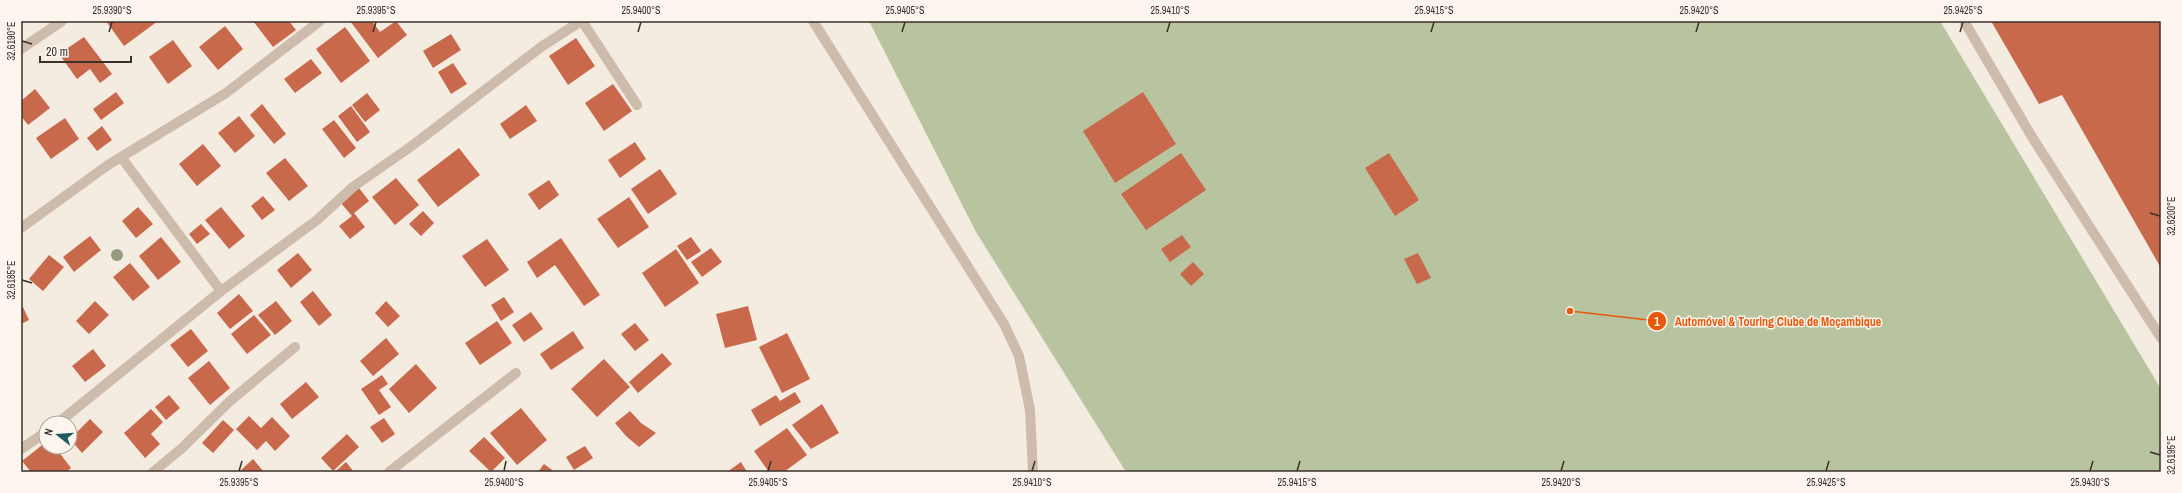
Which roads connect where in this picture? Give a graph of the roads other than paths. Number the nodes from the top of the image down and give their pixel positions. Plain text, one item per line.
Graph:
1 (62, 21) edge
2 (320, 21) edge
3 (581, 21) edge
4 (813, 21) edge
5 (1964, 21) edge
6 (21, 49) edge
7 (637, 105) dead end
8 (121, 158) junction
9 (21, 228) edge
10 (220, 291) junction
11 (2161, 338) edge
12 (294, 347) dead end
13 (516, 373) dead end
14 (68, 415) edge
15 (38, 437) edge
16 (21, 449) edge
17 (153, 472) edge
18 (389, 472) edge
19 (1033, 472) edge

1 - 6 street
2 - 8 street
3 - 7 street
3 - 10 street
4 - 19 street
5 - 11 street
8 - 9 street
8 - 10 street
10 - 14 street
12 - 17 street
13 - 18 street
15 - 16 street

